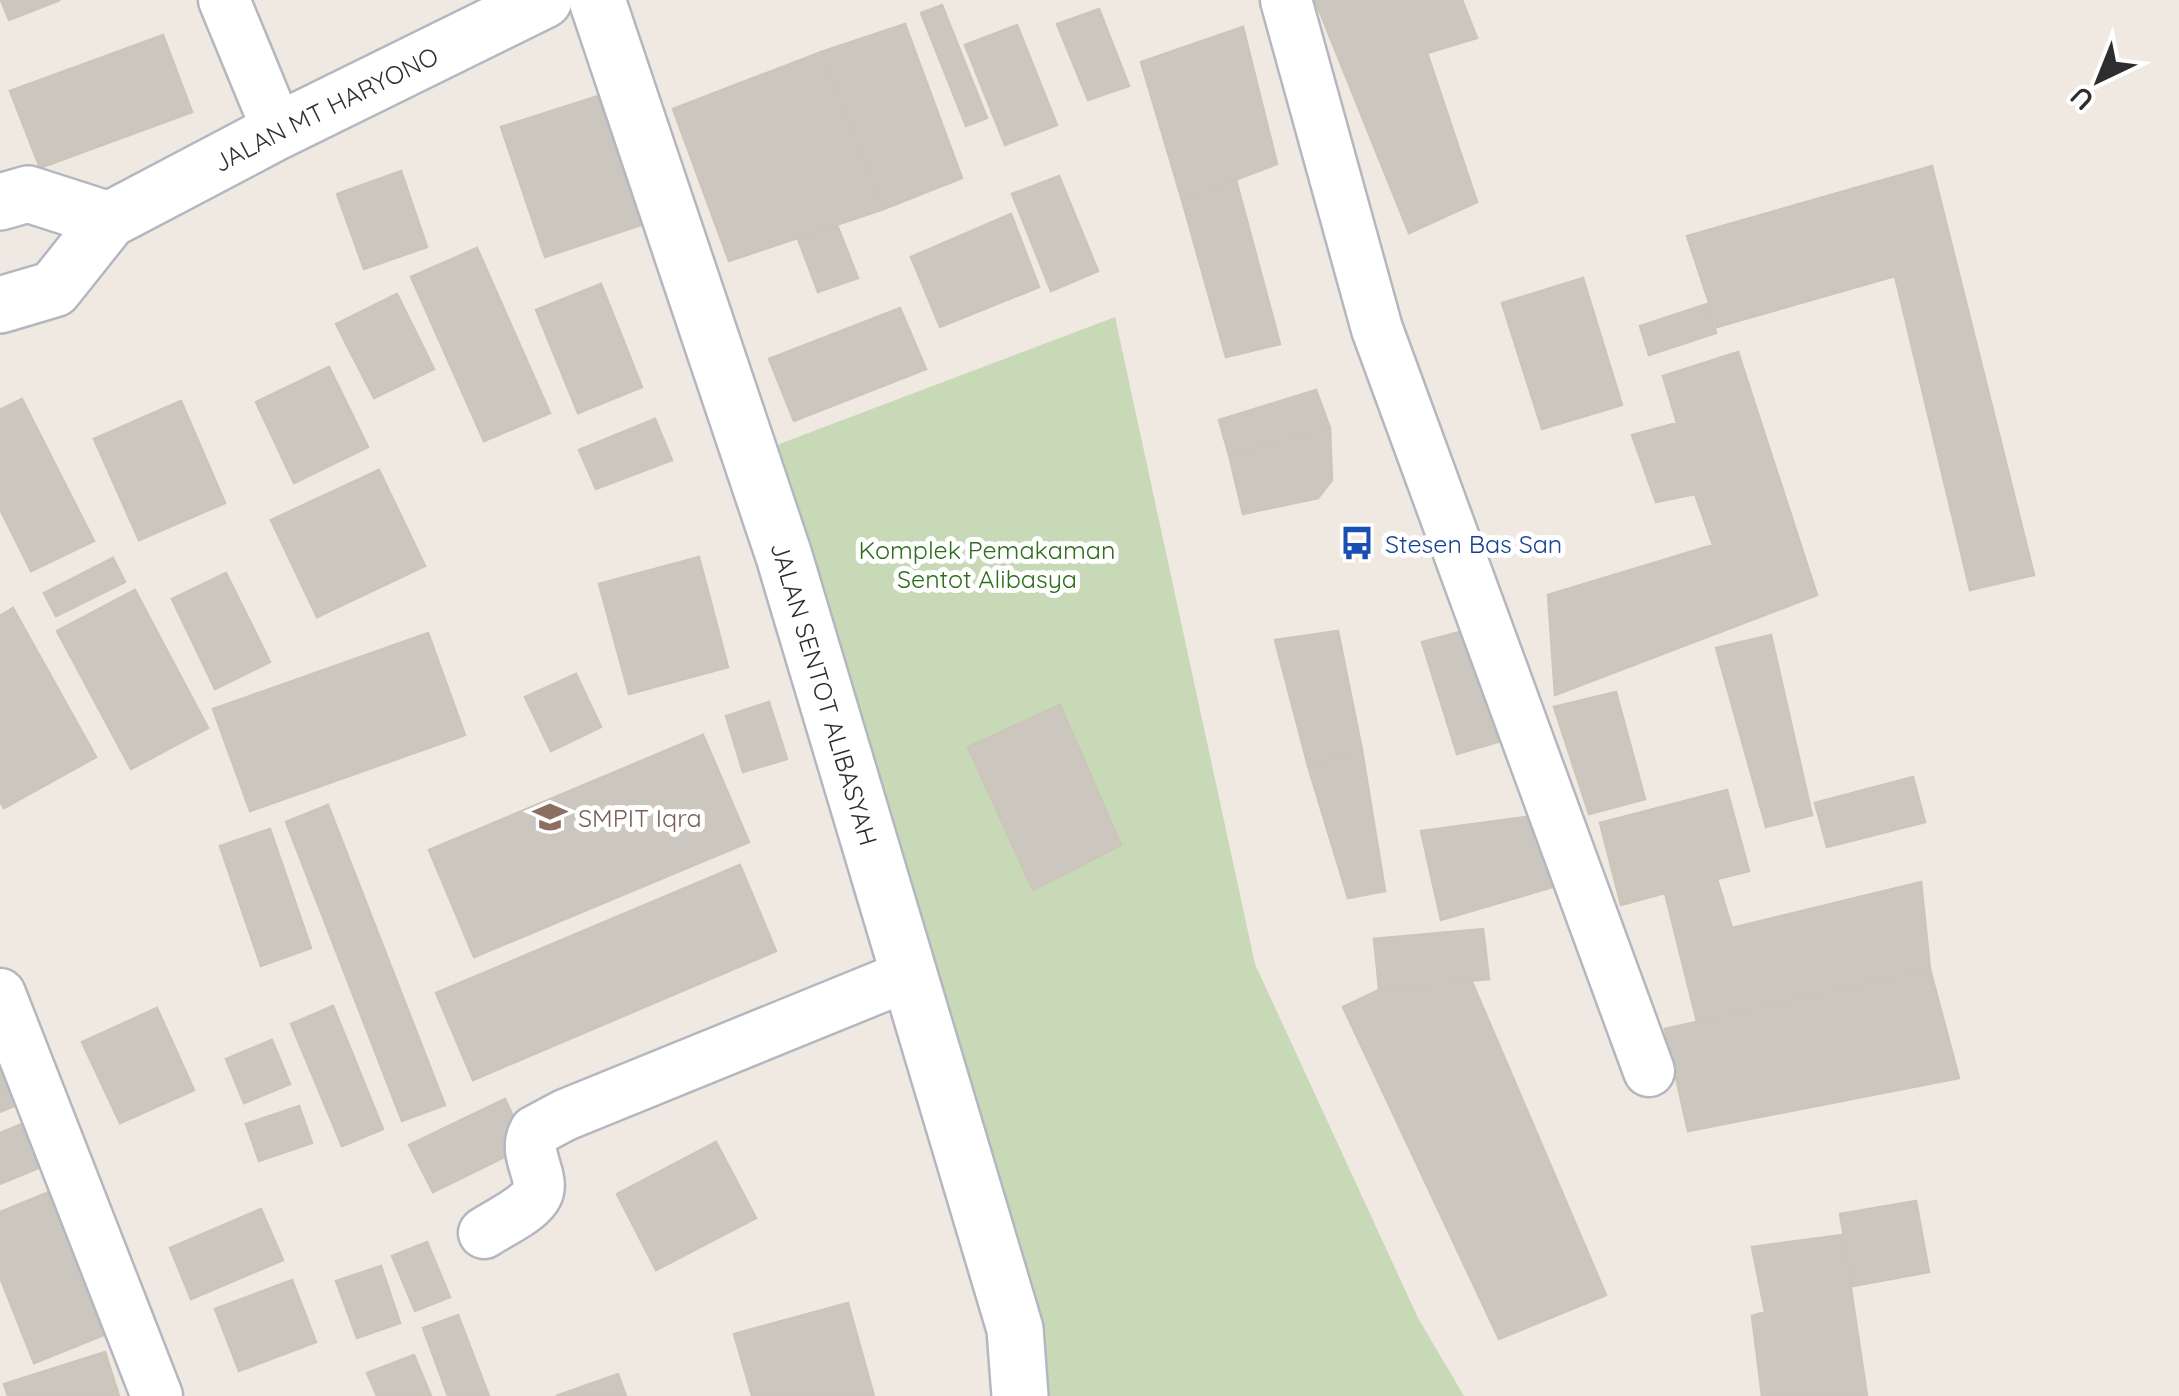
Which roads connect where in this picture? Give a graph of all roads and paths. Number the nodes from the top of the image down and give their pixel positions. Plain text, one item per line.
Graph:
1 (224, 0) edge
2 (544, 0) edge
3 (597, 0) edge
4 (1286, 0) edge
5 (278, 131) junction
6 (0, 202) edge
7 (109, 220) junction
8 (0, 305) edge
9 (909, 976) junction
10 (0, 994) edge
11 (1649, 1070) dead end
12 (484, 1233) dead end
13 (157, 1396) edge
14 (1020, 1396) edge

1 - 5 street
2 - 5 street, JALAN MT HARYONO
3 - 9 street, JALAN SENTOT ALIBASYAH
4 - 11 street
5 - 7 street, JALAN MT HARYONO
6 - 7 street
7 - 8 street
9 - 12 street
9 - 14 street, JALAN SENTOT ALIBASYAH
10 - 13 street

